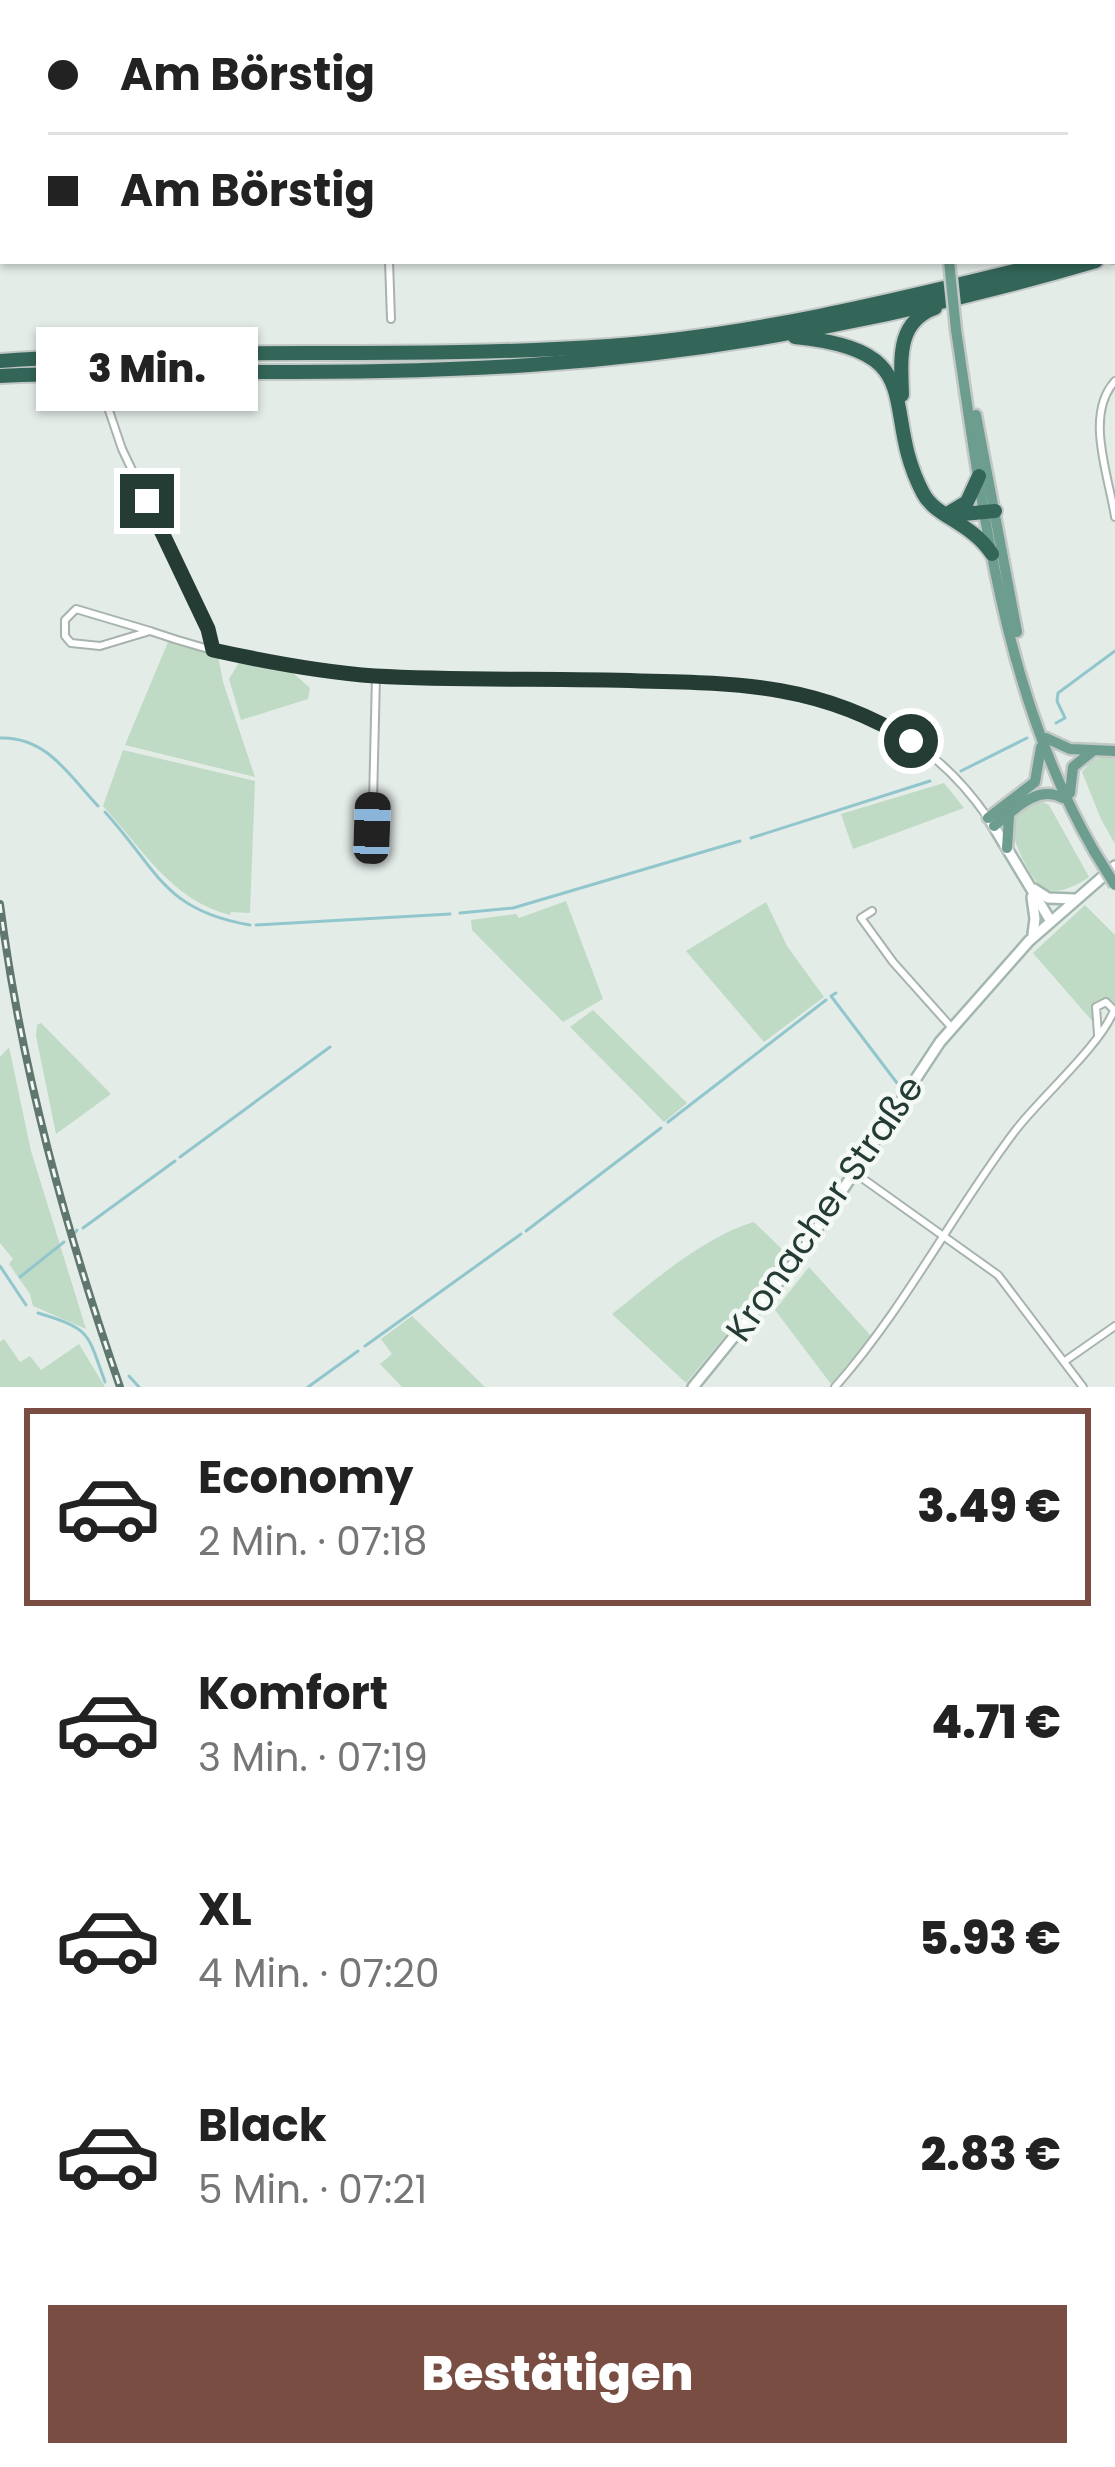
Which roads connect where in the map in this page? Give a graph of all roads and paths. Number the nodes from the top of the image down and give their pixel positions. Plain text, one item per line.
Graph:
1 (388, 264) edge
2 (952, 264) edge
3 (1012, 264) edge
4 (1044, 264) edge
5 (1084, 264) edge
6 (977, 280) junction
7 (965, 294) junction
8 (391, 319) dead end
9 (960, 329) junction
10 (778, 335) junction
11 (4, 368) edge
12 (105, 378) junction
13 (1115, 381) edge
14 (903, 412) junction
15 (979, 476) junction
16 (990, 512) junction
17 (947, 514) junction
18 (1115, 517) edge
19 (992, 554) junction
20 (150, 631) junction
21 (213, 650) junction
22 (376, 676) junction
23 (1044, 741) junction
24 (1096, 749) junction
25 (1115, 751) edge
26 (1068, 797) junction
27 (1010, 813) junction
28 (991, 822) junction
29 (1007, 848) junction
30 (1096, 849) junction
31 (362, 850) dead end
32 (1115, 870) edge
33 (1115, 885) edge
34 (1030, 886) junction
35 (1074, 899) junction
36 (872, 911) dead end
37 (1050, 920) junction
38 (1031, 938) junction
39 (952, 1028) junction
40 (1098, 1034) junction
41 (855, 1173) junction
42 (944, 1236) junction
43 (1115, 1326) edge
44 (1065, 1361) junction
45 (693, 1387) edge
46 (835, 1387) edge
47 (1083, 1387) edge

1 - 8 street
2 - 9 main road, bridge
3 - 6 highway
4 - 6 highway
5 - 7 highway
6 - 11 highway
7 - 10 highway
7 - 14 highway
9 - 15 main road
9 - 16 main road
10 - 12 highway
10 - 14 highway
11 - 12 highway
12 - 21 street
13 - 18 street
14 - 17 highway
15 - 16 main road
15 - 17 highway
16 - 17 highway
16 - 19 main road
16 - 23 main road
17 - 19 highway
19 - 23 main road
20 - 20 street
20 - 21 street
21 - 22 street
22 - 28 street
22 - 31 street
23 - 24 main road
23 - 26 main road
23 - 28 main road
24 - 25 main road
24 - 26 main road
26 - 27 main road
26 - 30 main road
27 - 28 main road
27 - 29 main road
28 - 29 street
29 - 34 street
30 - 32 main road, bridge
30 - 33 main road, bridge
32 - 35 street, Kronacher Straße
34 - 35 street
34 - 37 street
34 - 38 street
35 - 37 street, Kronacher Straße
36 - 39 street
37 - 38 street, Kronacher Straße
38 - 39 street, Kronacher Straße
39 - 41 street, Kronacher Straße
40 - 40 street
40 - 42 street
41 - 42 street
41 - 45 street, Kronacher Straße
42 - 44 street
42 - 46 street
43 - 44 street
44 - 47 street

